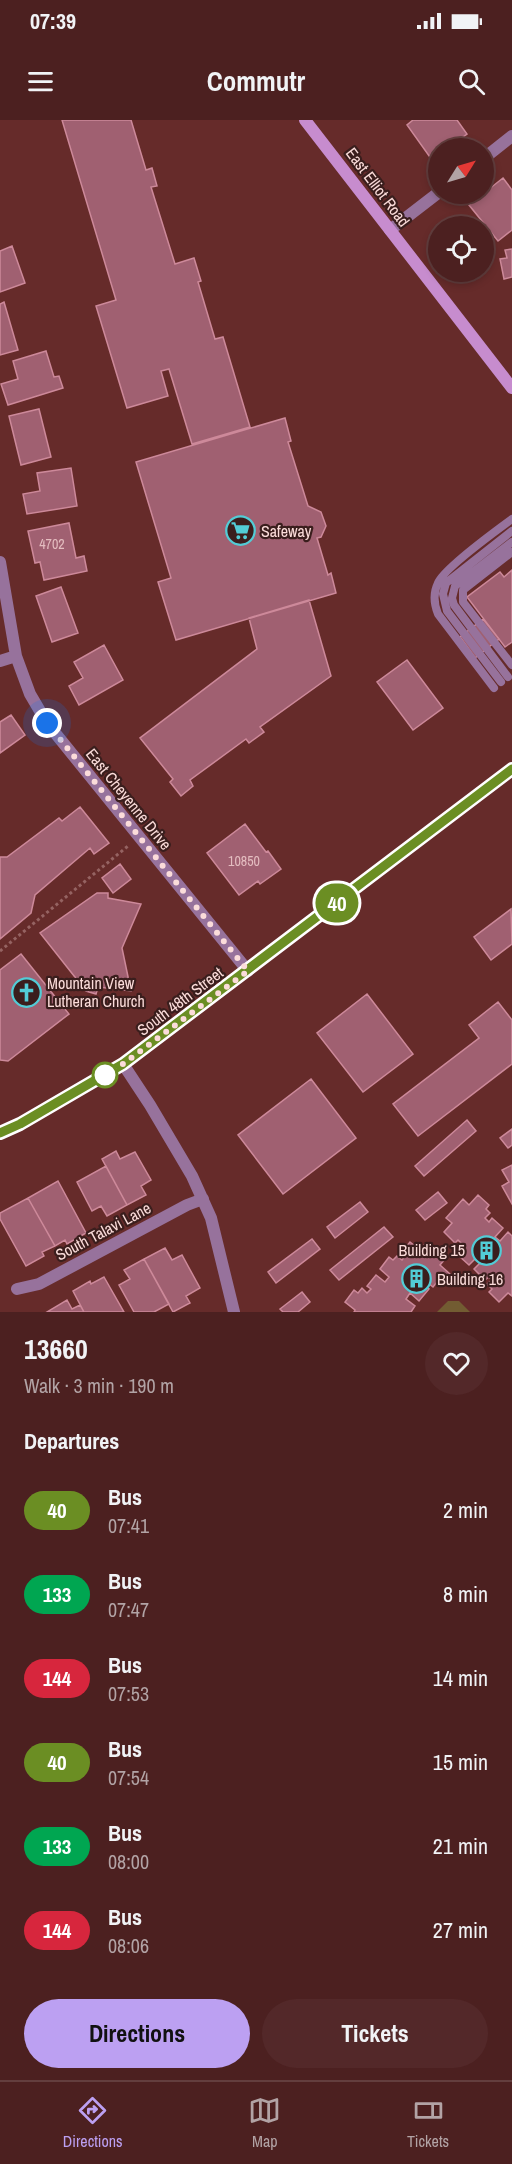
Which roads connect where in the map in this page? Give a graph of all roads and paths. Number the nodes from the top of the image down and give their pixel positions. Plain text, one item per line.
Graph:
1 (305, 120) edge
2 (512, 136) edge
3 (494, 150) edge
4 (428, 201) edge
5 (390, 230) junction
6 (512, 388) edge
7 (512, 519) edge
8 (512, 531) edge
9 (512, 542) edge
10 (512, 552) edge
11 (0, 562) edge
12 (15, 656) junction
13 (0, 662) edge
14 (512, 665) edge
15 (494, 687) dead end
16 (512, 769) edge
17 (139, 837) junction
18 (0, 951) edge
19 (248, 971) junction
20 (123, 1064) junction
21 (0, 1133) edge
22 (203, 1199) junction
23 (17, 1289) dead end
24 (234, 1312) edge

1 - 5 main road, East Elliot Road
2 - 3 street
4 - 5 street
5 - 6 main road, East Elliot Road
7 - 15 lane
8 - 9 lane
10 - 14 lane
11 - 12 street, East Cheyenne Drive
12 - 13 street
12 - 17 street, East Cheyenne Drive
16 - 19 main road, South 48th Street
17 - 18 path
17 - 19 street, East Cheyenne Drive
19 - 20 main road, South 48th Street
20 - 21 main road, South 48th Street
20 - 22 street
22 - 23 street, South Talavi Lane
22 - 24 street

